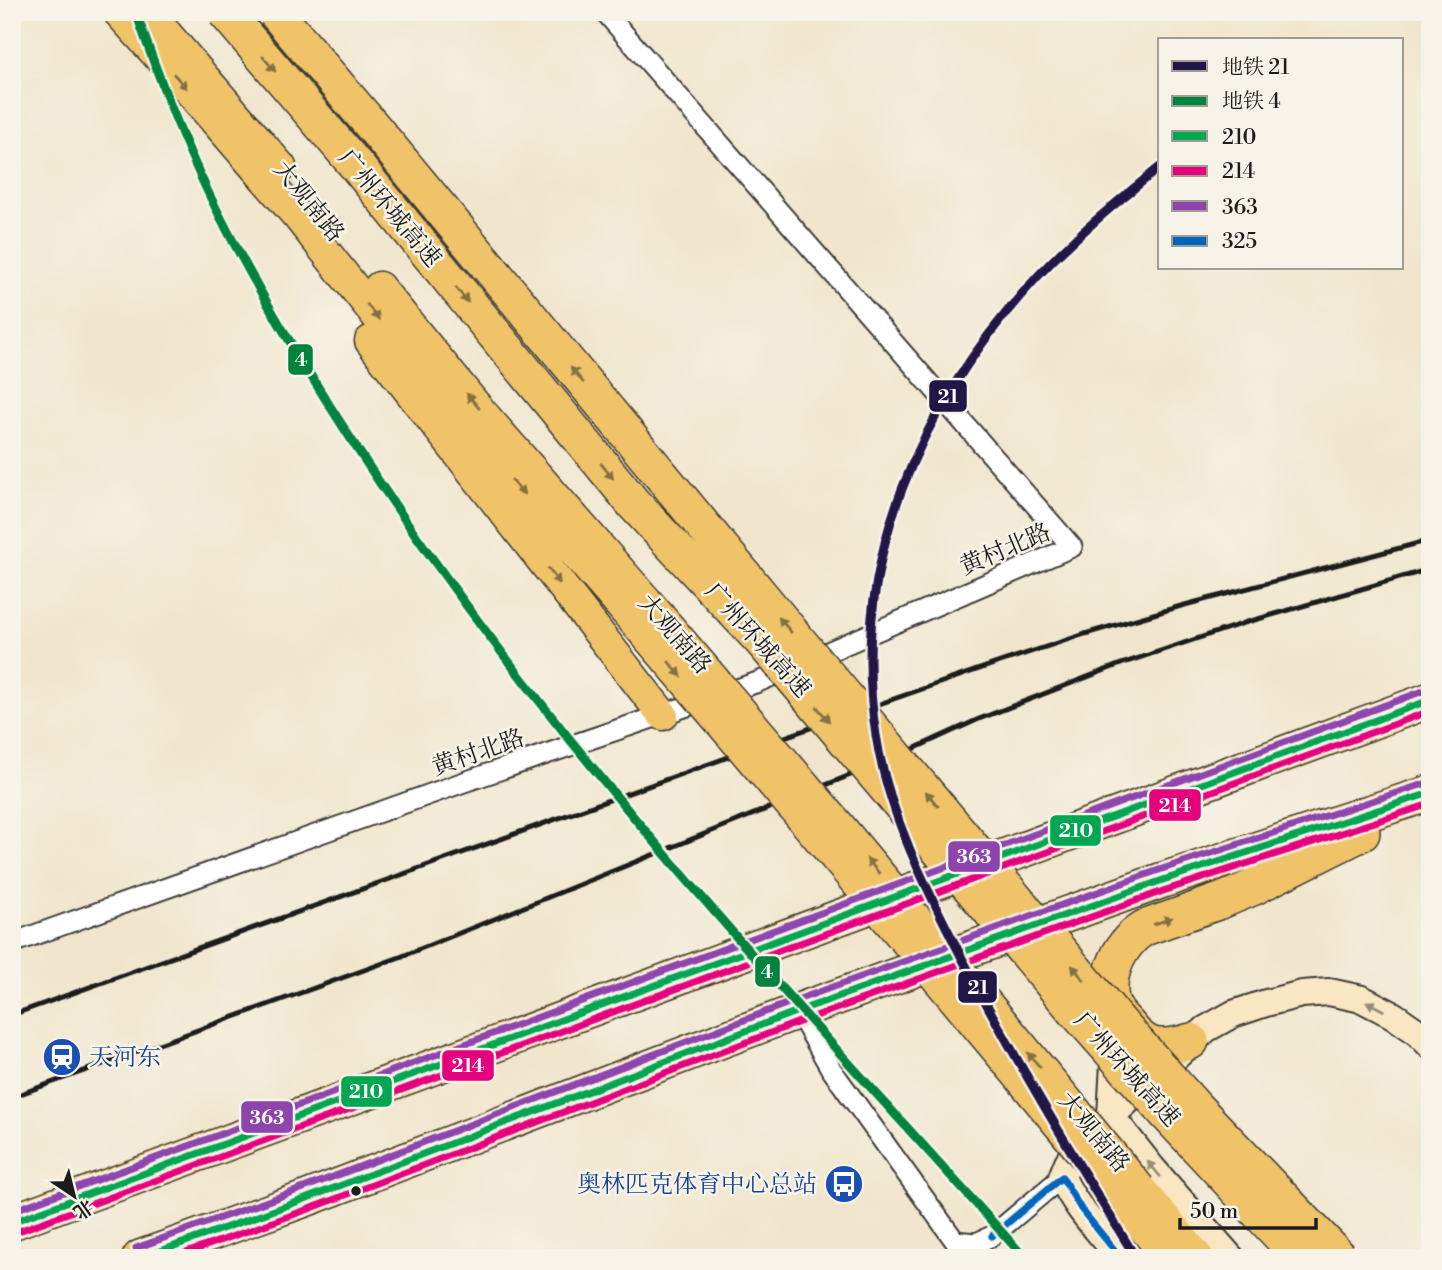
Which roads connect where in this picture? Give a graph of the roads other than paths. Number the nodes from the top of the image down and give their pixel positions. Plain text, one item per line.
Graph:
1 (118, 12) edge
2 (148, 12) edge
3 (225, 12) edge
4 (275, 12) edge
5 (285, 12) edge
6 (605, 12) edge
7 (320, 64) junction
8 (207, 112) junction
9 (638, 609) junction
10 (1430, 700) edge
11 (663, 715) junction
12 (1430, 793) edge
13 (1430, 799) edge
14 (12, 943) edge
15 (798, 1011) junction
16 (1121, 1020) junction
17 (1191, 1041) junction
18 (1430, 1045) edge
19 (1111, 1116) junction
20 (1062, 1177) junction
21 (1131, 1195) junction
22 (305, 1199) junction
23 (12, 1222) edge
24 (140, 1258) edge
25 (195, 1258) edge
26 (1121, 1258) edge
27 (1168, 1258) edge
28 (1199, 1258) edge
29 (1231, 1258) edge
30 (1299, 1258) edge
31 (1340, 1258) edge
32 (1349, 1258) edge

1 -> 8 main road, 大观南路
9 -> 2 main road, 大观南路
3 -> 30 highway, 广州环城高速, bridge
4 - 7 highway, 广州环城高速, bridge
5 - 7 highway, bridge
6 - 11 street, 黄村北路
16 -> 7 highway, 广州环城高速, bridge
8 -> 9 main road, 大观南路
8 -> 11 main road
9 - 21 main road, 大观南路, bridge
10 - 23 highway
11 - 14 street, 黄村北路
12 - 15 highway
16 -> 13 highway
15 - 20 street
15 - 22 highway
16 - 17 highway
16 - 19 street
16 - 31 highway, 广州环城高速, bridge
16 - 32 highway, bridge
18 -> 17 street
17 - 19 street
19 - 20 street
29 -> 19 street
20 - 26 street
21 - 27 main road, 大观南路
21 - 28 main road, 大观南路
22 - 24 highway
22 - 25 street

